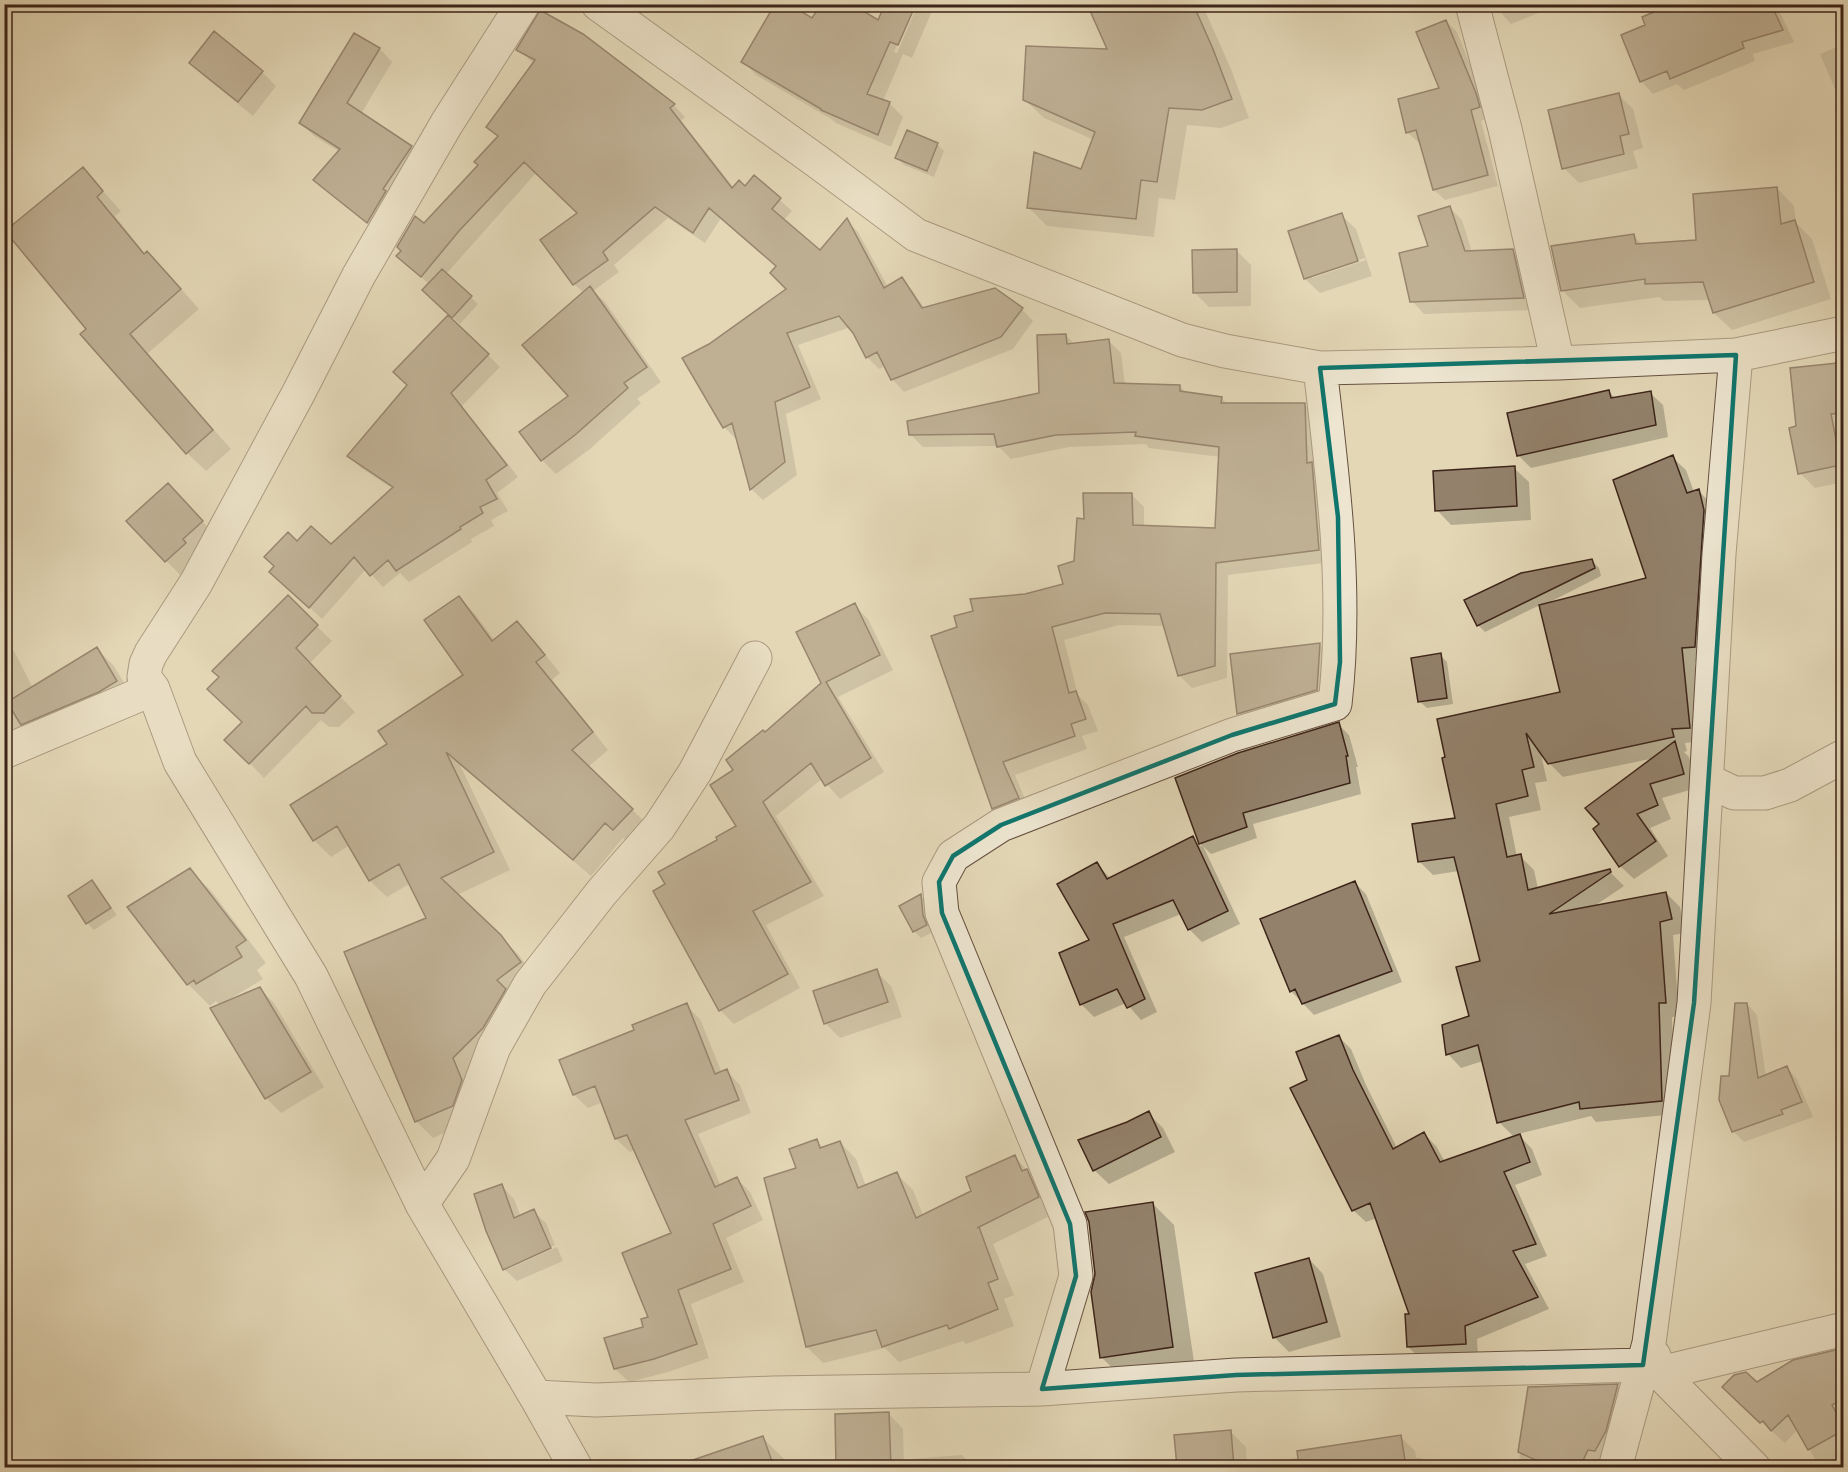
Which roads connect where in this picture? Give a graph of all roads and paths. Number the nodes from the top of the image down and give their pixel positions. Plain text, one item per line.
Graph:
1 (523, 4) edge
2 (598, 4) edge
3 (1472, 4) edge
4 (1844, 333) edge
5 (1736, 355) junction
6 (1558, 363) junction
7 (1320, 368) junction
8 (755, 658) dead end
9 (153, 689) junction
10 (4, 752) edge
11 (1844, 756) edge
12 (1707, 780) junction
13 (422, 1204) junction
14 (1844, 1329) edge
15 (1651, 1360) junction
16 (1042, 1389) junction
17 (536, 1397) junction
18 (576, 1467) edge
19 (1615, 1467) edge
20 (1754, 1467) edge

1 - 9 street
2 - 7 street
3 - 6 street
4 - 5 street
5 - 6 street
5 - 12 street
6 - 7 street
7 - 16 street
8 - 13 street
9 - 10 street
9 - 13 street
11 - 12 street
12 - 15 street
13 - 17 street
14 - 15 street
15 - 16 street
15 - 19 street
15 - 20 street
16 - 17 street
17 - 18 street

